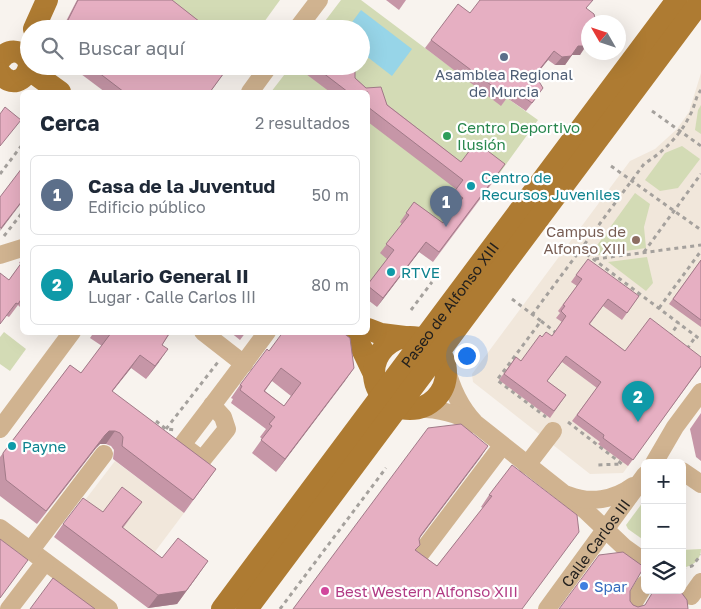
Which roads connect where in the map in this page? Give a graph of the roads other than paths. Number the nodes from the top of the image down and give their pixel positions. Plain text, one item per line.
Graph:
1 (47, 0) edge
2 (319, 0) edge
3 (701, 0) edge
4 (670, 3) edge
5 (38, 20) edge
6 (305, 20) edge
7 (0, 59) edge
8 (19, 73) edge
9 (37, 75) edge
10 (262, 75) edge
11 (57, 90) edge
12 (251, 90) edge
13 (20, 249) edge
14 (0, 255) edge
15 (370, 330) edge
16 (70, 335) edge
17 (207, 335) edge
18 (265, 335) edge
19 (348, 335) edge
20 (428, 348) junction
21 (244, 364) junction
22 (373, 372) junction
23 (701, 392) edge
24 (397, 404) junction
25 (212, 405) dead end
26 (555, 423) edge
27 (0, 428) edge
28 (480, 428) junction
29 (502, 446) junction
30 (104, 454) edge
31 (662, 459) edge
32 (527, 465) junction
33 (686, 473) edge
34 (641, 479) edge
35 (641, 480) edge
36 (701, 484) edge
37 (557, 489) junction
38 (0, 528) edge
39 (605, 529) junction
40 (30, 551) junction
41 (421, 553) edge
42 (641, 559) edge
43 (45, 562) junction
44 (701, 582) edge
45 (641, 591) edge
46 (689, 598) edge
47 (9, 609) edge
48 (110, 609) edge
49 (222, 609) edge
50 (247, 609) edge
51 (546, 609) edge
52 (630, 609) edge

1 - 5 main road
2 - 6 street
3 - 20 main road, Paseo de Alfonso XIII
4 - 20 main road, Paseo de Alfonso XIII
7 - 8 main road
9 - 11 main road
10 - 12 street
13 - 14 street
15 - 20 main road
16 - 27 street
17 - 21 street
18 - 21 street
19 - 22 main road
20 - 22 main road
20 - 24 main road, Paseo de Alfonso XIII
20 - 24 main road
20 - 28 street
21 - 25 street
22 - 24 main road
23 - 31 street
24 - 28 street
24 - 49 main road, Paseo de Alfonso XIII
24 - 50 main road, Paseo de Alfonso XIII
26 - 32 street
28 - 29 street
29 - 32 street
29 - 41 street
30 - 40 street
32 - 37 street
33 - 36 street
34 - 37 street
35 - 39 street, Calle Carlos III
37 - 39 street
38 - 40 street
39 - 42 street
39 - 51 street, Calle Carlos III
40 - 43 street
43 - 47 street
43 - 48 street
44 - 46 street
45 - 52 street

